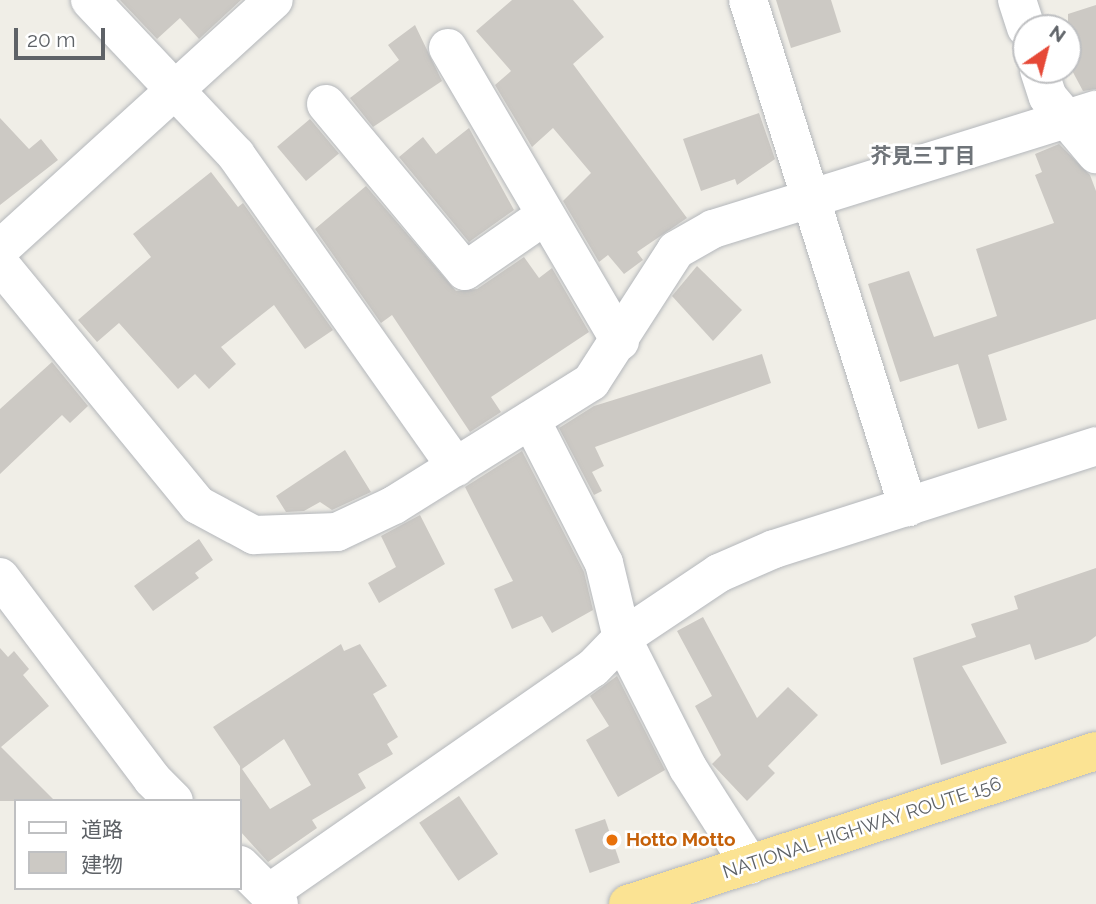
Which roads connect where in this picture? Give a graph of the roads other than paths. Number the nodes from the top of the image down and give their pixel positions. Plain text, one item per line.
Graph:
1 (90, 0) edge
2 (274, 0) edge
3 (748, 0) edge
4 (448, 48) dead end
5 (1044, 84) edge
6 (172, 88) junction
7 (326, 104) dead end
8 (1081, 115) edge
9 (1096, 154) edge
10 (812, 202) junction
11 (543, 217) junction
12 (0, 249) edge
13 (0, 264) edge
14 (620, 341) junction
15 (531, 420) junction
16 (1096, 446) edge
17 (456, 467) junction
18 (908, 507) junction
19 (0, 577) edge
20 (622, 638) junction
21 (1096, 751) edge
22 (172, 799) edge
23 (750, 865) junction
24 (242, 867) edge
25 (274, 898) edge
26 (628, 904) edge

1 - 6 street
2 - 6 street
3 - 10 street
4 - 11 street
5 - 8 street
6 - 12 street
6 - 17 street
7 - 11 street
8 - 9 street
8 - 10 street
10 - 14 street
10 - 18 street
11 - 14 street
13 - 17 street
14 - 15 street
15 - 17 street
15 - 20 street
16 - 18 street
18 - 20 street
19 - 22 street
20 - 23 street
20 - 25 street
21 - 23 highway, NATIONAL HIGHWAY ROUTE 156
23 - 26 highway, NATIONAL HIGHWAY ROUTE 156
24 - 25 street

